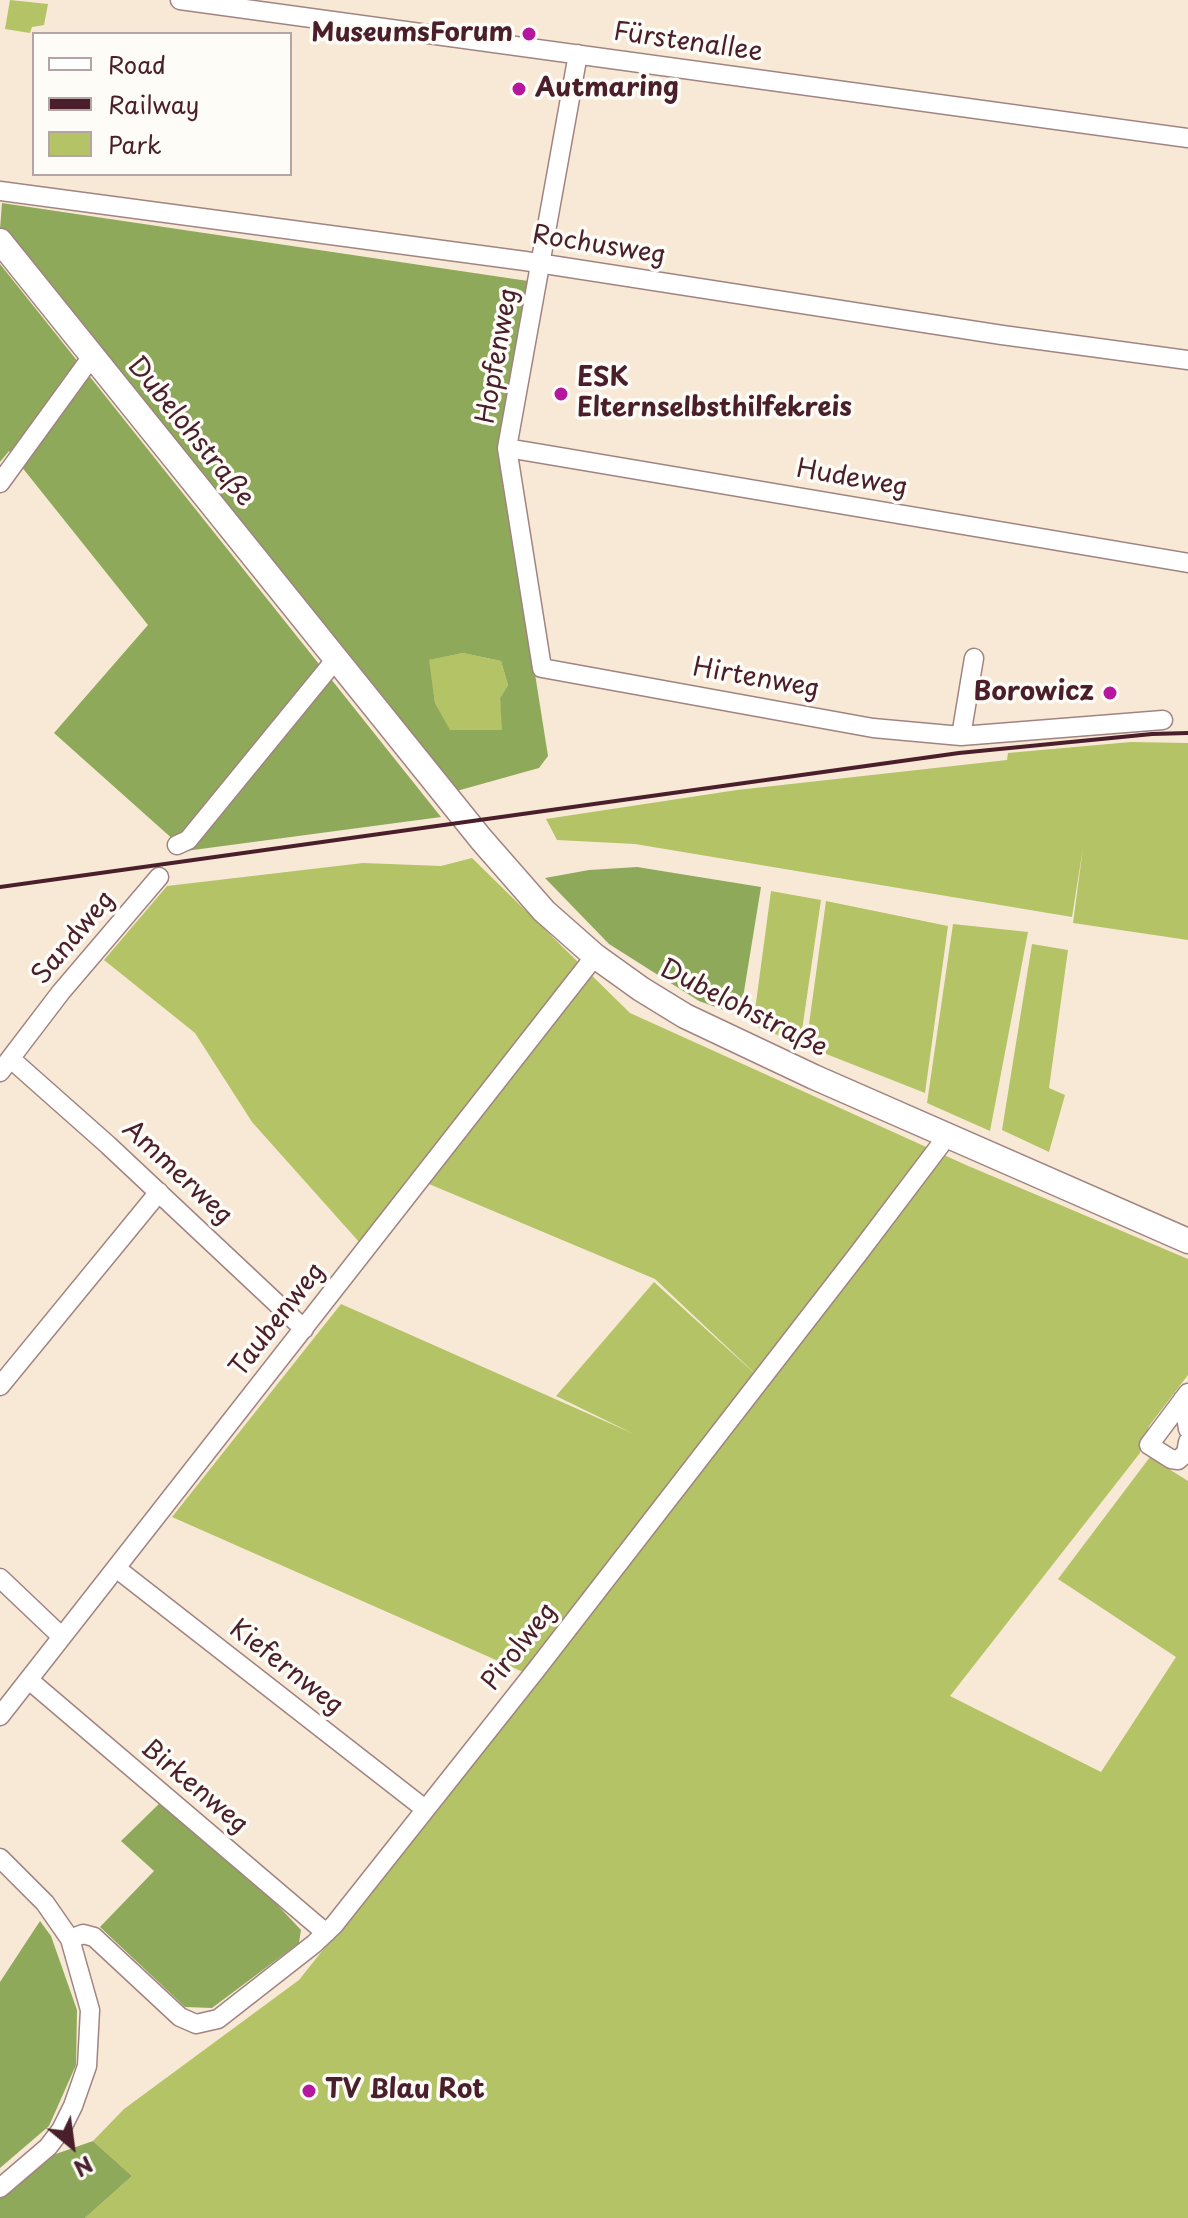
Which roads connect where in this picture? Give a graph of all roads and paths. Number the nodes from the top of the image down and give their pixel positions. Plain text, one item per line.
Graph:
1 (180, 0) edge
2 (578, 54) junction
3 (1188, 138) edge
4 (1, 192) edge
5 (0, 241) edge
6 (541, 263) junction
7 (93, 355) junction
8 (1188, 360) edge
9 (507, 448) junction
10 (0, 483) edge
11 (1188, 563) edge
12 (974, 658) dead end
13 (336, 659) junction
14 (542, 668) joint
15 (1163, 720) dead end
16 (961, 736) junction
17 (177, 845) dead end
18 (159, 877) dead end
19 (595, 956) junction
20 (6, 1065) edge
21 (948, 1135) junction
22 (159, 1192) junction
23 (1188, 1241) edge
24 (304, 1329) junction
25 (0, 1386) edge
26 (1186, 1396) edge
27 (1188, 1429) edge
28 (1188, 1442) edge
29 (116, 1568) junction
30 (0, 1578) edge
31 (62, 1637) junction
32 (29, 1680) junction
33 (0, 1716) edge
34 (425, 1809) junction
35 (0, 1858) edge
36 (326, 1933) junction
37 (70, 1939) junction
38 (0, 2188) edge

1 - 2 street, Fürstenallee
2 - 3 street, Fürstenallee
2 - 6 street, Hopfenweg
4 - 6 street, Rochusweg
5 - 7 main road, Dubelohstraße
6 - 8 street, Rochusweg
6 - 9 street, Hopfenweg
7 - 10 street
7 - 13 main road, Dubelohstraße
9 - 11 street, Hudeweg
9 - 14 street, Hopfenweg
12 - 16 street
13 - 17 street
13 - 19 main road, Dubelohstraße
14 - 16 street, Hirtenweg
15 - 16 street, Hirtenweg
18 - 20 street, Sandweg
19 - 21 main road, Dubelohstraße
19 - 24 street, Taubenweg
20 - 22 street, Ammerweg
21 - 23 main road, Dubelohstraße
21 - 34 street, Pirolweg
22 - 24 street, Ammerweg
22 - 25 street
24 - 29 street, Taubenweg
26 - 27 street
26 - 28 street
29 - 31 street, Taubenweg
29 - 34 street, Kiefernweg
30 - 31 street
31 - 32 street, Taubenweg
32 - 33 street, Taubenweg
32 - 36 street, Birkenweg
34 - 36 street, Pirolweg
35 - 37 street
36 - 37 street, Pirolweg
37 - 38 street

